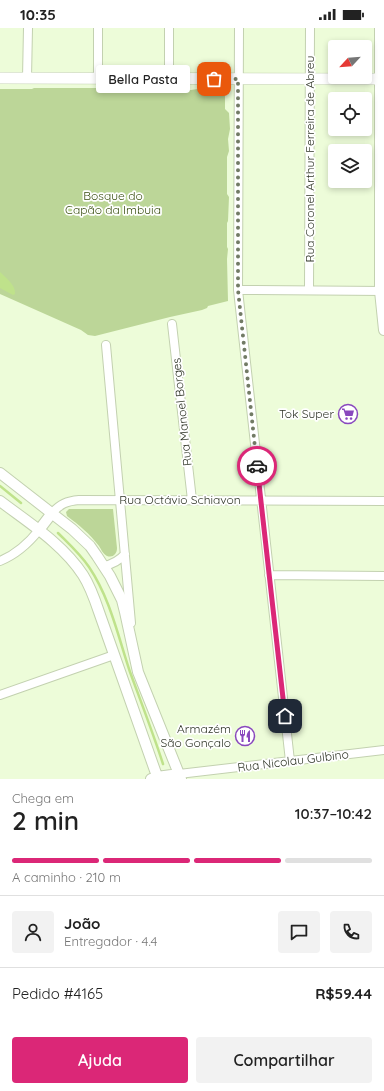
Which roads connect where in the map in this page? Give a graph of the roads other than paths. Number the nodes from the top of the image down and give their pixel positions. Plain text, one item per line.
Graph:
1 (28, 28) edge
2 (98, 28) edge
3 (169, 28) edge
4 (239, 28) edge
5 (310, 28) edge
6 (380, 28) edge
7 (0, 78) edge
8 (28, 78) junction
9 (98, 78) junction
10 (168, 79) junction
11 (238, 79) junction
12 (310, 79) junction
13 (382, 79) edge
14 (238, 290) junction
15 (310, 290) junction
16 (382, 291) edge
17 (172, 324) dead end
18 (384, 330) edge
19 (106, 345) dead end
20 (0, 473) edge
21 (120, 500) junction
22 (192, 500) junction
23 (0, 501) edge
24 (261, 501) junction
25 (384, 501) edge
26 (52, 513) junction
27 (39, 530) junction
28 (125, 554) junction
29 (0, 560) edge
30 (104, 566) junction
31 (269, 575) junction
32 (384, 576) edge
33 (114, 655) junction
34 (134, 656) junction
35 (0, 695) edge
36 (384, 750) edge
37 (290, 761) junction
38 (180, 777) edge
39 (156, 778) edge

1 - 8 street
2 - 9 street
3 - 10 street
4 - 11 street
5 - 12 street, Rua Coronel Arthur Ferreira de Abreu
6 - 13 street
7 - 8 main road
8 - 9 main road
9 - 10 main road
10 - 11 main road
11 - 12 main road
11 - 14 street
12 - 13 main road
12 - 15 street, Rua Coronel Arthur Ferreira de Abreu
13 - 16 street
14 - 15 street
14 - 24 street
15 - 16 street
16 - 18 street
17 - 22 street, Rua Manoel Borges
19 - 21 street
20 - 26 street
21 - 22 street, Rua Octávio Schiavon
21 - 26 street, Rua Octávio Schiavon
21 - 28 street
22 - 24 street, Rua Octávio Schiavon
23 - 27 street
24 - 25 street, Rua Octávio Schiavon
24 - 31 street
26 - 27 street
26 - 30 street
27 - 29 street
27 - 33 street
28 - 30 street
28 - 34 street
30 - 34 street
31 - 32 street
31 - 37 street
33 - 35 street
33 - 39 street
34 - 38 street
36 - 37 street, Rua Nicolau Gulbino
37 - 38 street, Rua Nicolau Gulbino
38 - 39 street

